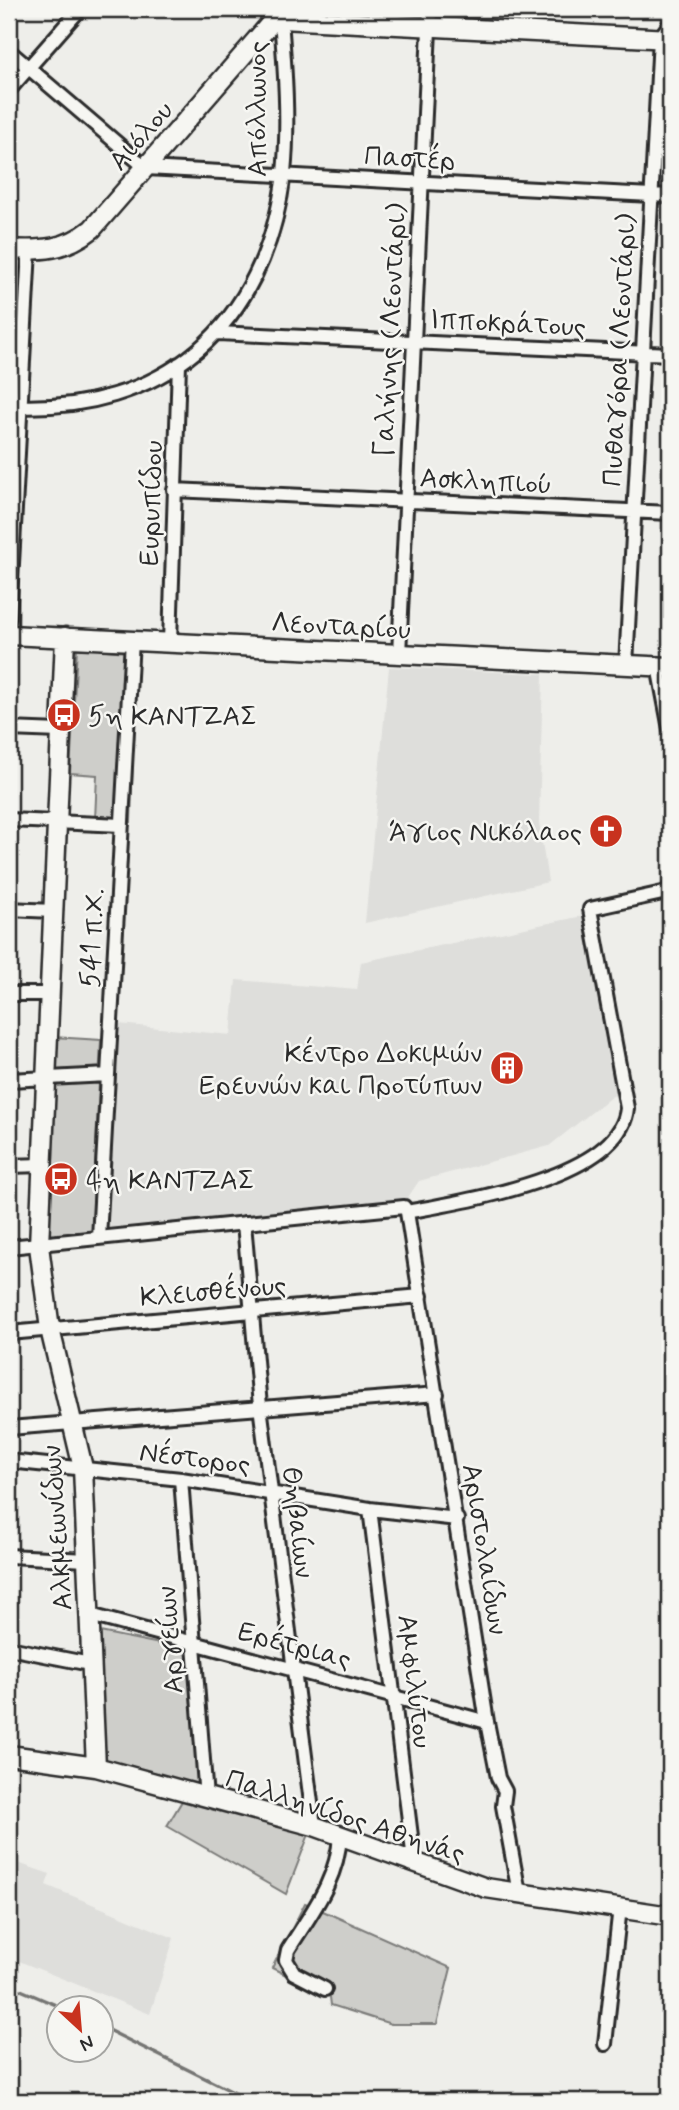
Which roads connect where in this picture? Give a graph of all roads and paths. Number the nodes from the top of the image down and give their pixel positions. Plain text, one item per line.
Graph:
1 (80, 9) edge
2 (280, 14) edge
3 (430, 17) edge
4 (667, 34) edge
5 (9, 51) edge
6 (28, 68) junction
7 (9, 90) edge
8 (146, 168) junction
9 (284, 175) junction
10 (421, 182) junction
11 (652, 195) junction
12 (670, 195) edge
13 (9, 249) edge
14 (29, 250) junction
15 (218, 333) junction
16 (414, 342) junction
17 (642, 352) junction
18 (670, 354) edge
19 (179, 364) junction
20 (15, 406) edge
21 (174, 490) junction
22 (405, 500) junction
23 (634, 511) junction
24 (670, 513) edge
25 (9, 619) edge
26 (9, 635) edge
27 (65, 637) junction
28 (132, 640) junction
29 (170, 642) junction
30 (399, 654) junction
31 (626, 665) junction
32 (664, 667) edge
33 (9, 729) edge
34 (670, 729) edge
35 (60, 731) junction
36 (9, 820) edge
37 (57, 822) junction
38 (122, 825) junction
39 (670, 887) edge
40 (9, 909) edge
41 (53, 911) junction
42 (9, 994) edge
43 (50, 994) junction
44 (108, 1075) junction
45 (46, 1079) junction
46 (9, 1080) edge
47 (43, 1165) junction
48 (9, 1166) edge
49 (407, 1212) junction
50 (244, 1223) junction
51 (99, 1238) junction
52 (39, 1246) junction
53 (9, 1247) edge
54 (421, 1296) junction
55 (251, 1312) junction
56 (50, 1329) junction
57 (9, 1333) edge
58 (437, 1394) junction
59 (260, 1406) junction
60 (74, 1423) junction
61 (9, 1428) edge
62 (9, 1461) edge
63 (83, 1468) junction
64 (181, 1479) junction
65 (271, 1492) junction
66 (370, 1509) junction
67 (457, 1519) junction
68 (9, 1556) edge
69 (87, 1560) junction
70 (90, 1615) junction
71 (193, 1643) junction
72 (9, 1648) edge
73 (90, 1664) junction
74 (293, 1668) junction
75 (393, 1696) junction
76 (487, 1722) junction
77 (9, 1755) edge
78 (96, 1767) junction
79 (206, 1798) junction
80 (314, 1826) junction
81 (340, 1835) junction
82 (414, 1860) junction
83 (519, 1893) junction
84 (620, 1908) junction
85 (670, 1916) edge
86 (326, 1989) dead end
87 (605, 2044) dead end

1 - 6 street
2 - 3 street
2 - 8 street, Αιόλου
2 - 9 street, Απόλλωνος
3 - 4 street
3 - 10 street, Γαλήνης (Λεοντάρι)
4 - 11 street, Πυθαγόρα (Λεοντάρι)
5 - 6 street
6 - 7 street
6 - 8 street
8 - 9 street, Παστέρ
8 - 14 street, Αιόλου
9 - 10 street, Παστέρ
9 - 15 street, Απόλλωνος
10 - 11 street, Παστέρ
10 - 16 street, Γαλήνης (Λεοντάρι)
11 - 12 street, Παστέρ
11 - 17 street, Πυθαγόρα (Λεοντάρι)
13 - 14 street, Αιόλου
14 - 20 street
15 - 16 street, Ιπποκράτους
15 - 19 street, Απόλλωνος
16 - 17 street, Ιπποκράτους
16 - 22 street, Γαλήνης (Λεοντάρι)
17 - 18 street, Ιπποκράτους
17 - 23 street, Πυθαγόρα (Λεοντάρι)
19 - 20 street, Απόλλωνος
19 - 21 street, Ευρυπίδου
20 - 25 street
21 - 22 street, Ασκληπιού
21 - 29 street, Ευρυπίδου
22 - 23 street, Ασκληπιού
22 - 30 street, Γαλήνης (Λεοντάρι)
23 - 24 street, Ασκληπιού
23 - 31 street, Πυθαγόρα (Λεοντάρι)
26 - 27 street, Λεονταρίου
27 - 28 street, Λεονταρίου
27 - 35 street, Αλκμεωνίδων
28 - 29 street, Λεονταρίου
28 - 38 street, 541 π.Χ.
29 - 30 street, Λεονταρίου
30 - 31 street, Λεονταρίου
31 - 32 street, Λεονταρίου
32 - 34 street
33 - 35 street
35 - 37 street, Αλκμεωνίδων
36 - 37 street
37 - 38 street
37 - 41 street, Αλκμεωνίδων
38 - 44 street, 541 π.Χ.
39 - 49 street
40 - 41 street
41 - 43 street, Αλκμεωνίδων
42 - 43 street
43 - 45 street, Αλκμεωνίδων
44 - 45 street
44 - 51 street, 541 π.Χ.
45 - 46 street
45 - 47 street, Αλκμεωνίδων
47 - 48 street
47 - 52 street, Αλκμεωνίδων
49 - 50 street
49 - 54 street, Αριστολαίδων
50 - 51 street
50 - 55 street, Θηβαίων
51 - 52 street
52 - 53 street
52 - 56 street, Αλκμεωνίδων
54 - 55 street, Κλεισθένους
54 - 58 street, Αριστολαίδων
55 - 56 street, Κλεισθένους
55 - 59 street, Θηβαίων
56 - 57 street, Κλεισθένους
56 - 60 street, Αλκμεωνίδων
58 - 59 street, Νέστορος
58 - 67 street, Αριστολαίδων
59 - 60 street, Νέστορος
59 - 65 street, Θηβαίων
60 - 61 street, Νέστορος
60 - 63 street, Αλκμεωνίδων
62 - 63 street, Νέστορος
63 - 64 street, Νέστορος
63 - 69 street, Αλκμεωνίδων
64 - 65 street, Νέστορος
64 - 71 street, Αργείων
65 - 66 street, Νέστορος
65 - 74 street, Θηβαίων
66 - 67 street, Νέστορος
66 - 75 street, Αμφιλύτου
67 - 76 street, Αριστολαίδων
68 - 69 street
69 - 70 street, Αλκμεωνίδων
70 - 71 street, Ερέτριας
70 - 73 street, Αλκμεωνίδων
71 - 74 street, Ερέτριας
71 - 79 street, Αργείων
72 - 73 street
73 - 78 street, Αλκμεωνίδων
74 - 75 street, Ερέτριας
74 - 80 street, Θηβαίων
75 - 76 street, Ερέτριας
75 - 82 street, Αμφιλύτου
76 - 83 street, Αριστολαίδων
77 - 78 street, Παλληνίδος Αθηνάς
78 - 79 street, Παλληνίδος Αθηνάς
79 - 80 street, Παλληνίδος Αθηνάς
80 - 81 street, Παλληνίδος Αθηνάς
81 - 82 street, Παλληνίδος Αθηνάς
81 - 86 street
82 - 83 street, Παλληνίδος Αθηνάς
83 - 84 street, Παλληνίδος Αθηνάς
84 - 85 street, Παλληνίδος Αθηνάς
84 - 87 street

